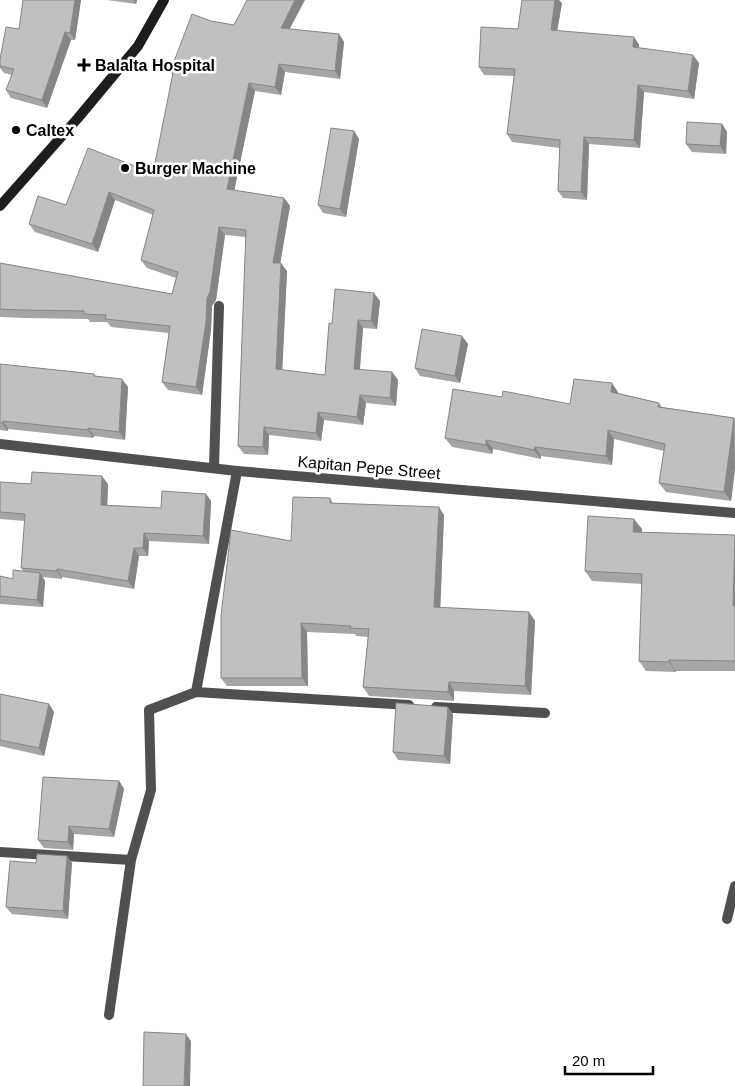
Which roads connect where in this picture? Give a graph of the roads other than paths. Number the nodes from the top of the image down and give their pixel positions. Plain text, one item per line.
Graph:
1 (164, 0) edge
2 (0, 206) edge
3 (219, 306) dead end
4 (0, 444) edge
5 (214, 467) junction
6 (238, 470) junction
7 (735, 513) edge
8 (196, 692) junction
9 (545, 713) dead end
10 (0, 852) edge
11 (130, 860) junction
12 (735, 886) edge
13 (727, 919) dead end
14 (109, 1015) dead end

1 - 2 main road
3 - 5 street
4 - 5 street, Kapitan Pepe Street
5 - 6 street, Kapitan Pepe Street
6 - 7 street, Kapitan Pepe Street
6 - 8 street
8 - 9 street
8 - 11 street
10 - 11 street
11 - 14 street
12 - 13 street

